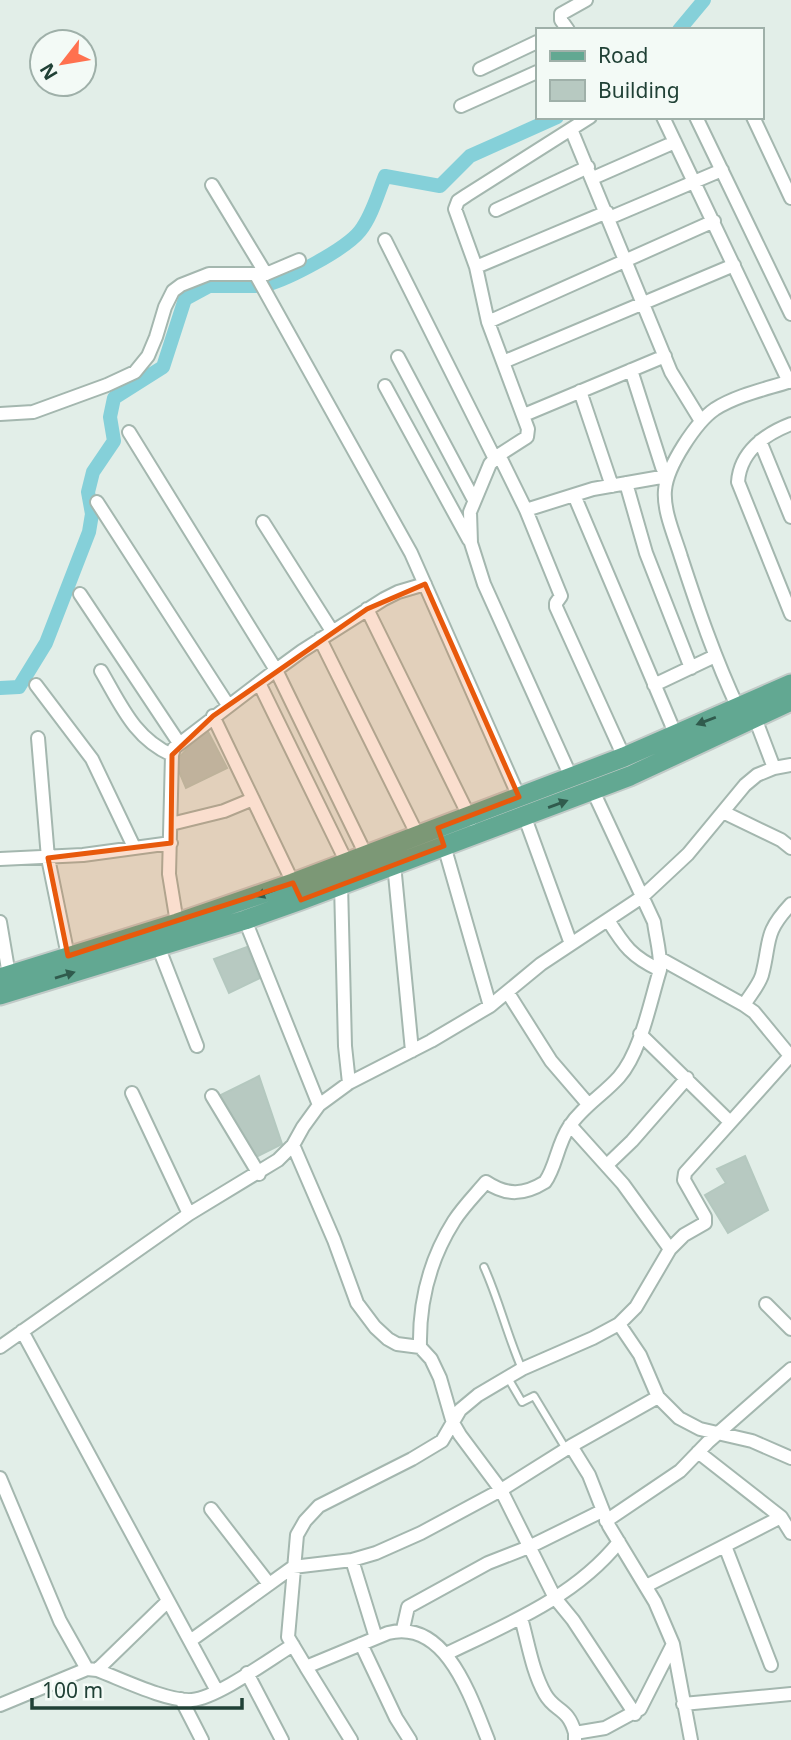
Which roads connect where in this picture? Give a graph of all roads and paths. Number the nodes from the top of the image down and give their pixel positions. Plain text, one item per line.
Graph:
1 (586, 0) edge
2 (566, 28) edge
3 (536, 41) edge
4 (480, 69) dead end
5 (536, 72) edge
6 (461, 106) dead end
7 (587, 119) edge
8 (664, 119) edge
9 (697, 119) edge
10 (754, 119) edge
11 (571, 129) junction
12 (675, 142) junction
13 (722, 170) junction
14 (590, 172) junction
15 (695, 182) junction
16 (212, 185) dead end
17 (791, 198) edge
18 (496, 210) dead end
19 (608, 215) junction
20 (714, 221) junction
21 (385, 240) dead end
22 (626, 259) junction
23 (299, 260) dead end
24 (734, 265) junction
25 (476, 267) junction
26 (261, 275) junction
27 (644, 303) junction
28 (791, 314) edge
29 (488, 321) junction
30 (665, 356) junction
31 (398, 357) dead end
32 (503, 362) junction
33 (632, 370) junction
34 (790, 382) edge
35 (385, 386) dead end
36 (580, 391) junction
37 (0, 414) edge
38 (524, 415) junction
39 (701, 421) junction
40 (791, 424) edge
41 (129, 432) dead end
42 (760, 441) junction
43 (497, 457) junction
44 (667, 476) junction
45 (626, 483) junction
46 (612, 486) junction
47 (574, 495) junction
48 (474, 500) junction
49 (97, 502) dead end
50 (526, 510) junction
51 (791, 517) edge
52 (263, 522) dead end
53 (471, 543) junction
54 (425, 584) junction
55 (80, 594) dead end
56 (367, 609) junction
57 (791, 614) edge
58 (332, 631) junction
59 (320, 639) junction
60 (715, 656) junction
61 (691, 668) junction
62 (276, 670) junction
63 (101, 671) dead end
64 (259, 683) junction
65 (791, 684) edge
66 (36, 685) dead end
67 (654, 685) junction
68 (791, 701) edge
69 (228, 705) junction
70 (746, 713) junction
71 (213, 716) junction
72 (675, 733) junction
73 (38, 738) dead end
74 (179, 743) junction
75 (172, 755) junction
76 (624, 757) junction
77 (791, 765) edge
78 (774, 768) junction
79 (571, 777) junction
80 (593, 791) junction
81 (253, 799) junction
82 (522, 806) junction
83 (723, 812) junction
84 (171, 824) junction
85 (473, 825) junction
86 (418, 836) junction
87 (441, 837) junction
88 (171, 844) junction
89 (134, 847) junction
90 (791, 848) edge
91 (366, 855) junction
92 (48, 858) junction
93 (0, 859) edge
94 (346, 863) junction
95 (394, 864) junction
96 (341, 884) junction
97 (297, 891) junction
98 (642, 897) junction
99 (791, 904) edge
100 (608, 919) junction
101 (245, 920) junction
102 (0, 922) edge
103 (177, 923) junction
104 (570, 944) junction
105 (158, 946) junction
106 (68, 956) junction
107 (660, 965) junction
108 (5, 976) edge
109 (508, 993) junction
110 (0, 995) edge
111 (744, 1004) junction
112 (490, 1006) junction
113 (640, 1034) junction
114 (197, 1046) dead end
115 (412, 1051) junction
116 (791, 1056) edge
117 (687, 1078) junction
118 (349, 1083) junction
119 (132, 1093) dead end
120 (212, 1096) dead end
121 (588, 1104) junction
122 (319, 1105) junction
123 (729, 1121) junction
124 (570, 1125) junction
125 (293, 1145) junction
126 (607, 1165) junction
127 (259, 1174) junction
128 (189, 1214) junction
129 (670, 1249) junction
130 (484, 1267) dead end
131 (766, 1304) dead end
132 (619, 1324) junction
133 (791, 1329) edge
134 (22, 1331) junction
135 (0, 1347) edge
136 (420, 1347) junction
137 (791, 1368) edge
138 (522, 1369) junction
139 (508, 1377) junction
140 (658, 1397) junction
141 (453, 1423) junction
142 (717, 1434) junction
143 (569, 1447) junction
144 (698, 1452) junction
145 (791, 1458) edge
146 (0, 1478) edge
147 (501, 1490) junction
148 (211, 1508) dead end
149 (604, 1516) junction
150 (788, 1525) edge
151 (619, 1542) junction
152 (725, 1546) junction
153 (529, 1547) junction
154 (352, 1560) junction
155 (293, 1567) junction
156 (270, 1584) junction
157 (646, 1586) junction
158 (555, 1598) junction
159 (168, 1601) junction
160 (521, 1618) junction
161 (403, 1629) junction
162 (376, 1638) junction
163 (190, 1641) junction
164 (361, 1644) junction
165 (673, 1644) junction
166 (293, 1645) junction
167 (446, 1654) junction
168 (771, 1665) dead end
169 (306, 1667) junction
170 (92, 1670) junction
171 (247, 1673) junction
172 (217, 1691) junction
173 (791, 1694) edge
174 (181, 1699) junction
175 (683, 1704) junction
176 (0, 1705) edge
177 (635, 1714) junction
178 (575, 1736) edge
179 (202, 1740) edge
180 (282, 1740) edge
181 (351, 1740) edge
182 (410, 1740) edge
183 (488, 1740) edge
184 (691, 1740) edge

1 - 2 street
3 - 4 street
5 - 6 street
7 - 11 street
8 - 12 street
9 - 13 street
10 - 17 street
11 - 14 street
11 - 25 street
12 - 14 street
12 - 15 street
13 - 15 street
13 - 28 street
14 - 18 street
14 - 19 street
15 - 19 street
15 - 20 street
16 - 26 street
19 - 22 street
19 - 25 street
20 - 22 street
20 - 24 street
21 - 43 street
22 - 27 street
22 - 29 street
23 - 26 street
24 - 27 street
24 - 34 street
25 - 29 street
26 - 37 street
26 - 54 street
27 - 30 street
27 - 32 street
29 - 32 street
30 - 33 street
30 - 39 street
31 - 48 street
32 - 38 street
33 - 36 street
33 - 44 street
34 - 39 street
35 - 53 street
36 - 38 street
36 - 46 street
38 - 43 street
39 - 44 street
40 - 42 street
41 - 62 street
42 - 51 street
42 - 57 street
43 - 48 street
43 - 50 street
44 - 45 street
44 - 60 street
45 - 46 street
45 - 61 street
46 - 47 street
47 - 50 street
47 - 67 street
48 - 53 street
49 - 69 street
50 - 76 street
52 - 58 street
53 - 79 street
54 - 56 street
54 - 82 street
55 - 74 street
56 - 58 street
56 - 85 street
58 - 59 street
59 - 62 street
59 - 86 street
60 - 61 street
60 - 70 street
61 - 67 street
62 - 64 street
62 - 91 street
63 - 75 street
64 - 69 street
64 - 94 street
65 - 70 main road
66 - 89 street
67 - 72 street
68 - 70 main road
69 - 71 street
70 -> 72 main road
70 - 78 street
70 - 80 main road
71 - 74 street
71 - 81 street
72 - 76 main road
73 - 92 street
74 - 75 street
75 - 84 street
76 - 79 main road
77 - 78 street
78 - 83 street
79 - 82 main road
82 -> 80 main road
80 - 98 street
81 - 84 street
81 - 97 street
82 - 85 main road
82 - 104 street
83 - 90 street
83 - 98 street
84 - 88 street
85 - 87 main road
86 - 87 main road
86 - 91 main road
87 - 95 main road
87 - 112 street
88 - 89 street
88 - 103 street
89 - 92 street
91 - 94 main road
92 - 93 street
92 - 106 street
94 - 97 main road
95 - 96 main road
95 - 115 street
96 - 97 main road
96 - 118 street
97 - 101 main road
97 -> 103 main road
98 - 100 street
98 - 107 street
99 - 111 street
100 - 104 street
100 - 107 street
101 - 105 main road
101 - 122 street
102 - 108 street
103 - 106 main road
104 - 109 street
110 -> 105 main road
105 - 114 street
106 - 108 main road
107 - 111 street
107 - 113 street
109 - 112 street
109 - 121 street
111 - 116 street
112 - 115 street
113 - 117 street
113 - 121 street
115 - 118 street
116 - 123 street
117 - 123 street
117 - 126 street
118 - 122 street
119 - 128 street
120 - 127 street
121 - 124 street
122 - 125 street
123 - 129 street
124 - 126 street
124 - 136 street
125 - 127 street
125 - 136 street
126 - 129 street
127 - 128 street
128 - 134 street
129 - 132 street
130 - 138 lane
131 - 133 street
132 - 138 street
132 - 140 street
134 - 135 street
134 - 159 street
136 - 141 street
137 - 142 street
138 - 139 street
139 - 141 street
139 - 143 lane
140 - 142 street
140 - 143 street
141 - 147 street
141 - 155 street
142 - 144 street
142 - 145 street
143 - 147 street
143 - 149 street
144 - 149 street
144 - 150 street
146 - 170 street
147 - 153 street
147 - 154 street
148 - 156 street
149 - 151 street
149 - 153 street
150 - 152 street
151 - 157 street
151 - 158 street
152 - 157 street
152 - 168 street
153 - 158 street
153 - 161 street
154 - 155 street
154 - 162 street
155 - 156 street
155 - 166 street
156 - 163 street
157 - 165 street
158 - 160 street
158 - 177 street
159 - 163 street
159 - 170 street
160 - 167 street
160 - 178 street
161 - 162 street
161 - 167 street
162 - 164 street
163 - 172 street
164 - 169 street
164 - 182 street
165 - 175 street
165 - 177 street
166 - 169 street
166 - 171 street
167 - 183 street
169 - 181 street
170 - 174 street
170 - 176 street
171 - 172 street
171 - 180 street
172 - 174 street
173 - 175 street
174 - 179 street
175 - 184 street
177 - 178 street

